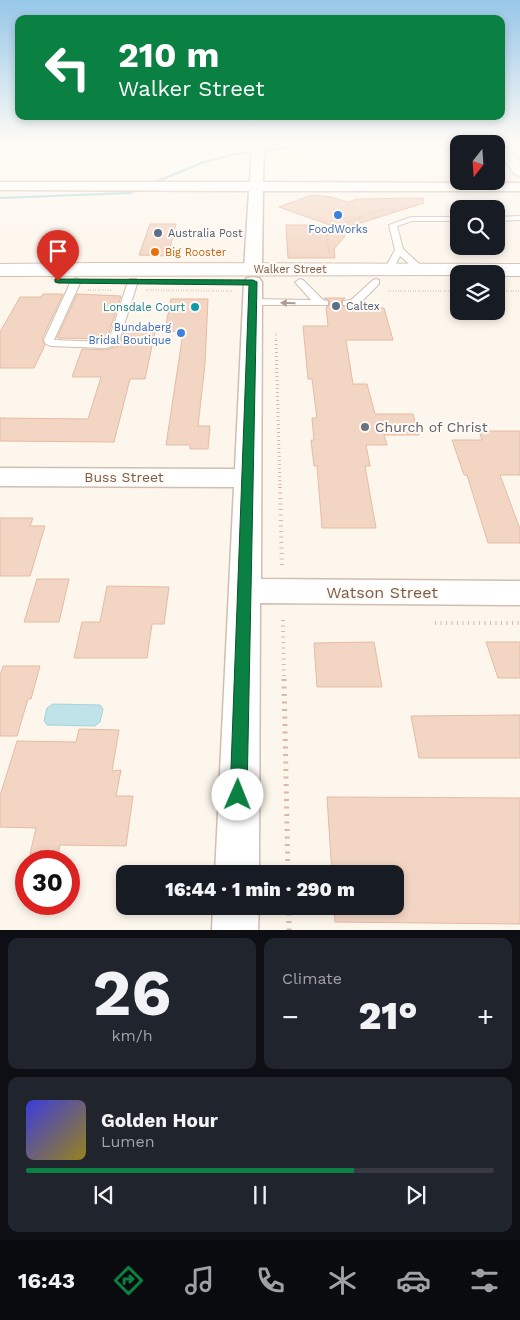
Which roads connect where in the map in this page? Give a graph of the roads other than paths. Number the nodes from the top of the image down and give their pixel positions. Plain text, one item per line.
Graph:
1 (202, 186) edge
2 (257, 187) junction
3 (520, 187) edge
4 (518, 217) edge
5 (505, 218) edge
6 (450, 219) edge
7 (399, 250) junction
8 (0, 270) edge
9 (421, 270) junction
10 (520, 270) edge
11 (134, 275) junction
12 (385, 278) junction
13 (0, 280) edge
14 (76, 281) junction
15 (300, 282) junction
16 (450, 282) edge
17 (505, 282) edge
18 (520, 282) edge
19 (258, 289) junction
20 (347, 303) dead end
21 (0, 477) edge
22 (248, 478) junction
23 (244, 591) junction
24 (520, 593) edge
25 (237, 865) edge
26 (236, 915) edge
27 (235, 930) edge

1 - 2 street
2 - 3 street
2 - 19 street
4 - 5 lane
6 - 7 lane
7 - 9 lane
7 - 12 lane
8 - 11 main road, Walker Street
9 - 10 main road, Walker Street
9 - 12 main road, Walker Street
11 - 14 main road, Walker Street
11 - 14 lane
11 - 19 main road, Walker Street
12 - 15 main road, Walker Street
12 - 16 main road, Walker Street
12 - 19 main road
12 - 20 lane
13 - 14 main road, Walker Street
15 - 19 main road, Walker Street
15 -> 19 lane
17 - 18 main road
19 - 22 street
21 - 22 street, Buss Street
22 - 23 street
23 - 24 street, Watson Street
23 - 25 street
26 - 27 street

